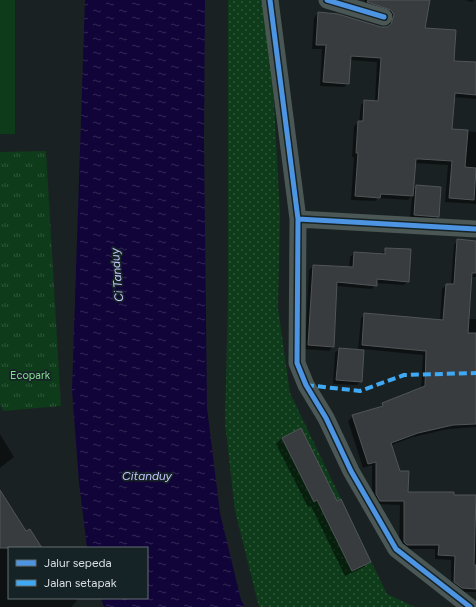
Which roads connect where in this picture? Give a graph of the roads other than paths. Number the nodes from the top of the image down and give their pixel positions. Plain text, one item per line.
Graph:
1 (270, 0) edge
2 (327, 0) edge
3 (384, 17) dead end
4 (298, 219) junction
5 (476, 229) edge
6 (470, 607) edge

1 - 4 street
2 - 3 street
4 - 5 street
4 - 6 street

